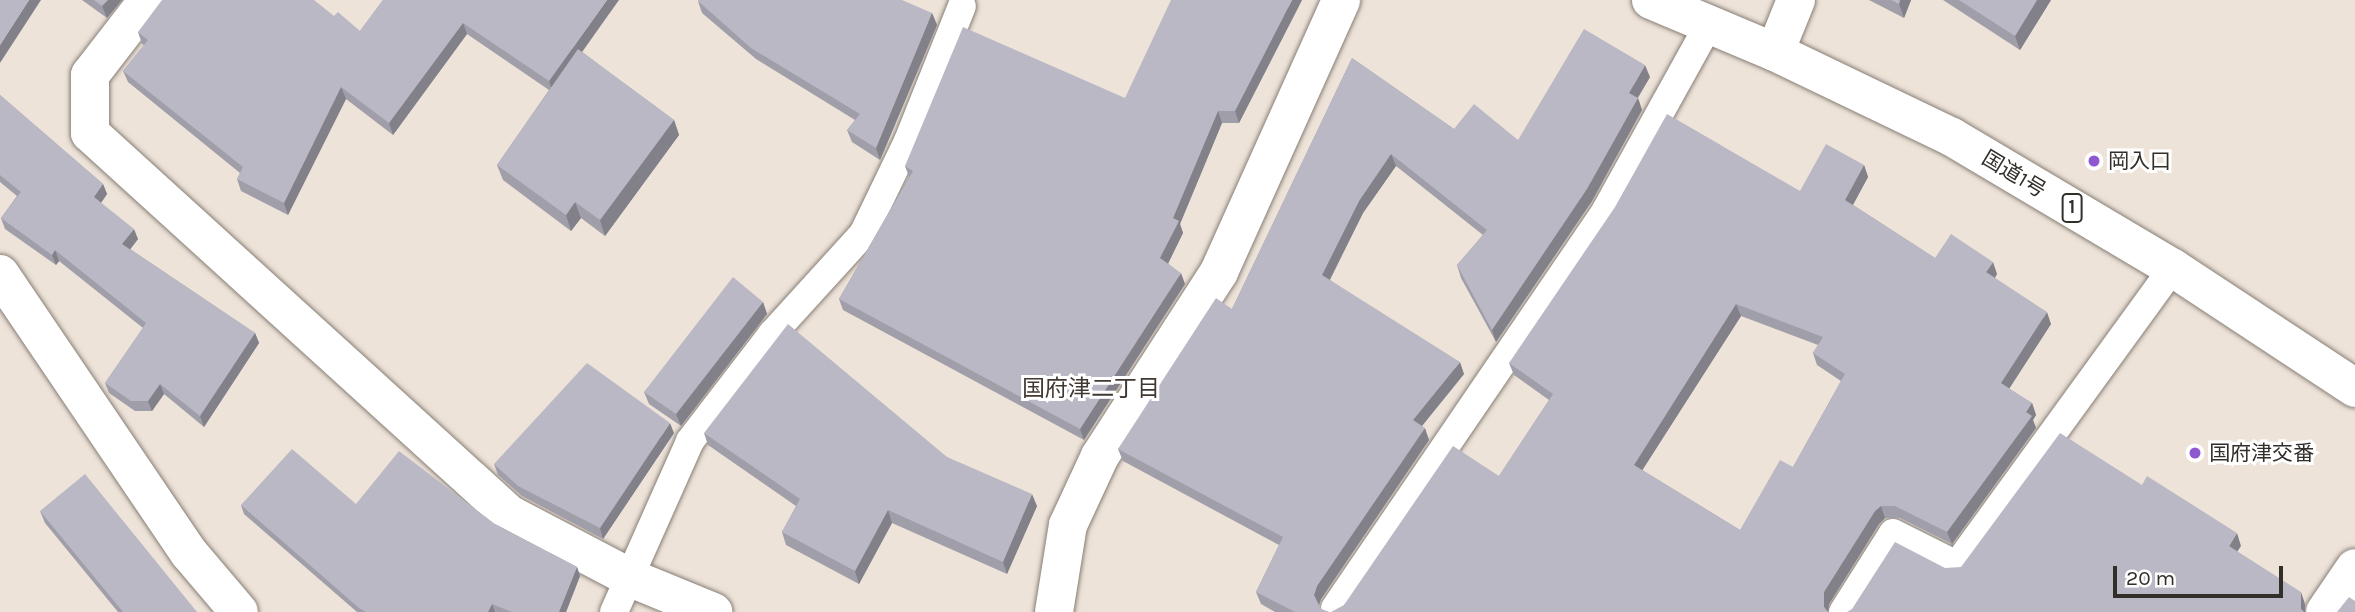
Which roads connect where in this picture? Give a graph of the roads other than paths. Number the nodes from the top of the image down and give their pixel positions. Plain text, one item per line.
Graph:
1 (148, 0) edge
2 (1341, 0) edge
3 (1651, 0) edge
4 (1796, 0) edge
5 (962, 6) dead end
6 (1709, 24) junction
7 (1775, 52) junction
8 (2173, 268) junction
9 (0, 274) edge
10 (2355, 388) edge
11 (2355, 568) edge
12 (633, 579) junction
13 (1335, 608) edge
14 (239, 612) edge
15 (614, 612) edge
16 (713, 612) edge
17 (1054, 612) edge
18 (1843, 612) edge
19 (2325, 612) edge

1 - 12 main road
2 - 17 main road
3 - 6 main road, 国道1号 / 1
4 - 7 main road
5 - 12 lane
6 - 7 main road, 国道1号 / 1
6 - 13 lane
7 - 8 main road, 国道1号 / 1
8 - 10 main road, 国道1号 / 1
8 - 18 lane
9 - 14 main road
11 - 19 main road
12 - 15 lane
12 - 16 main road

